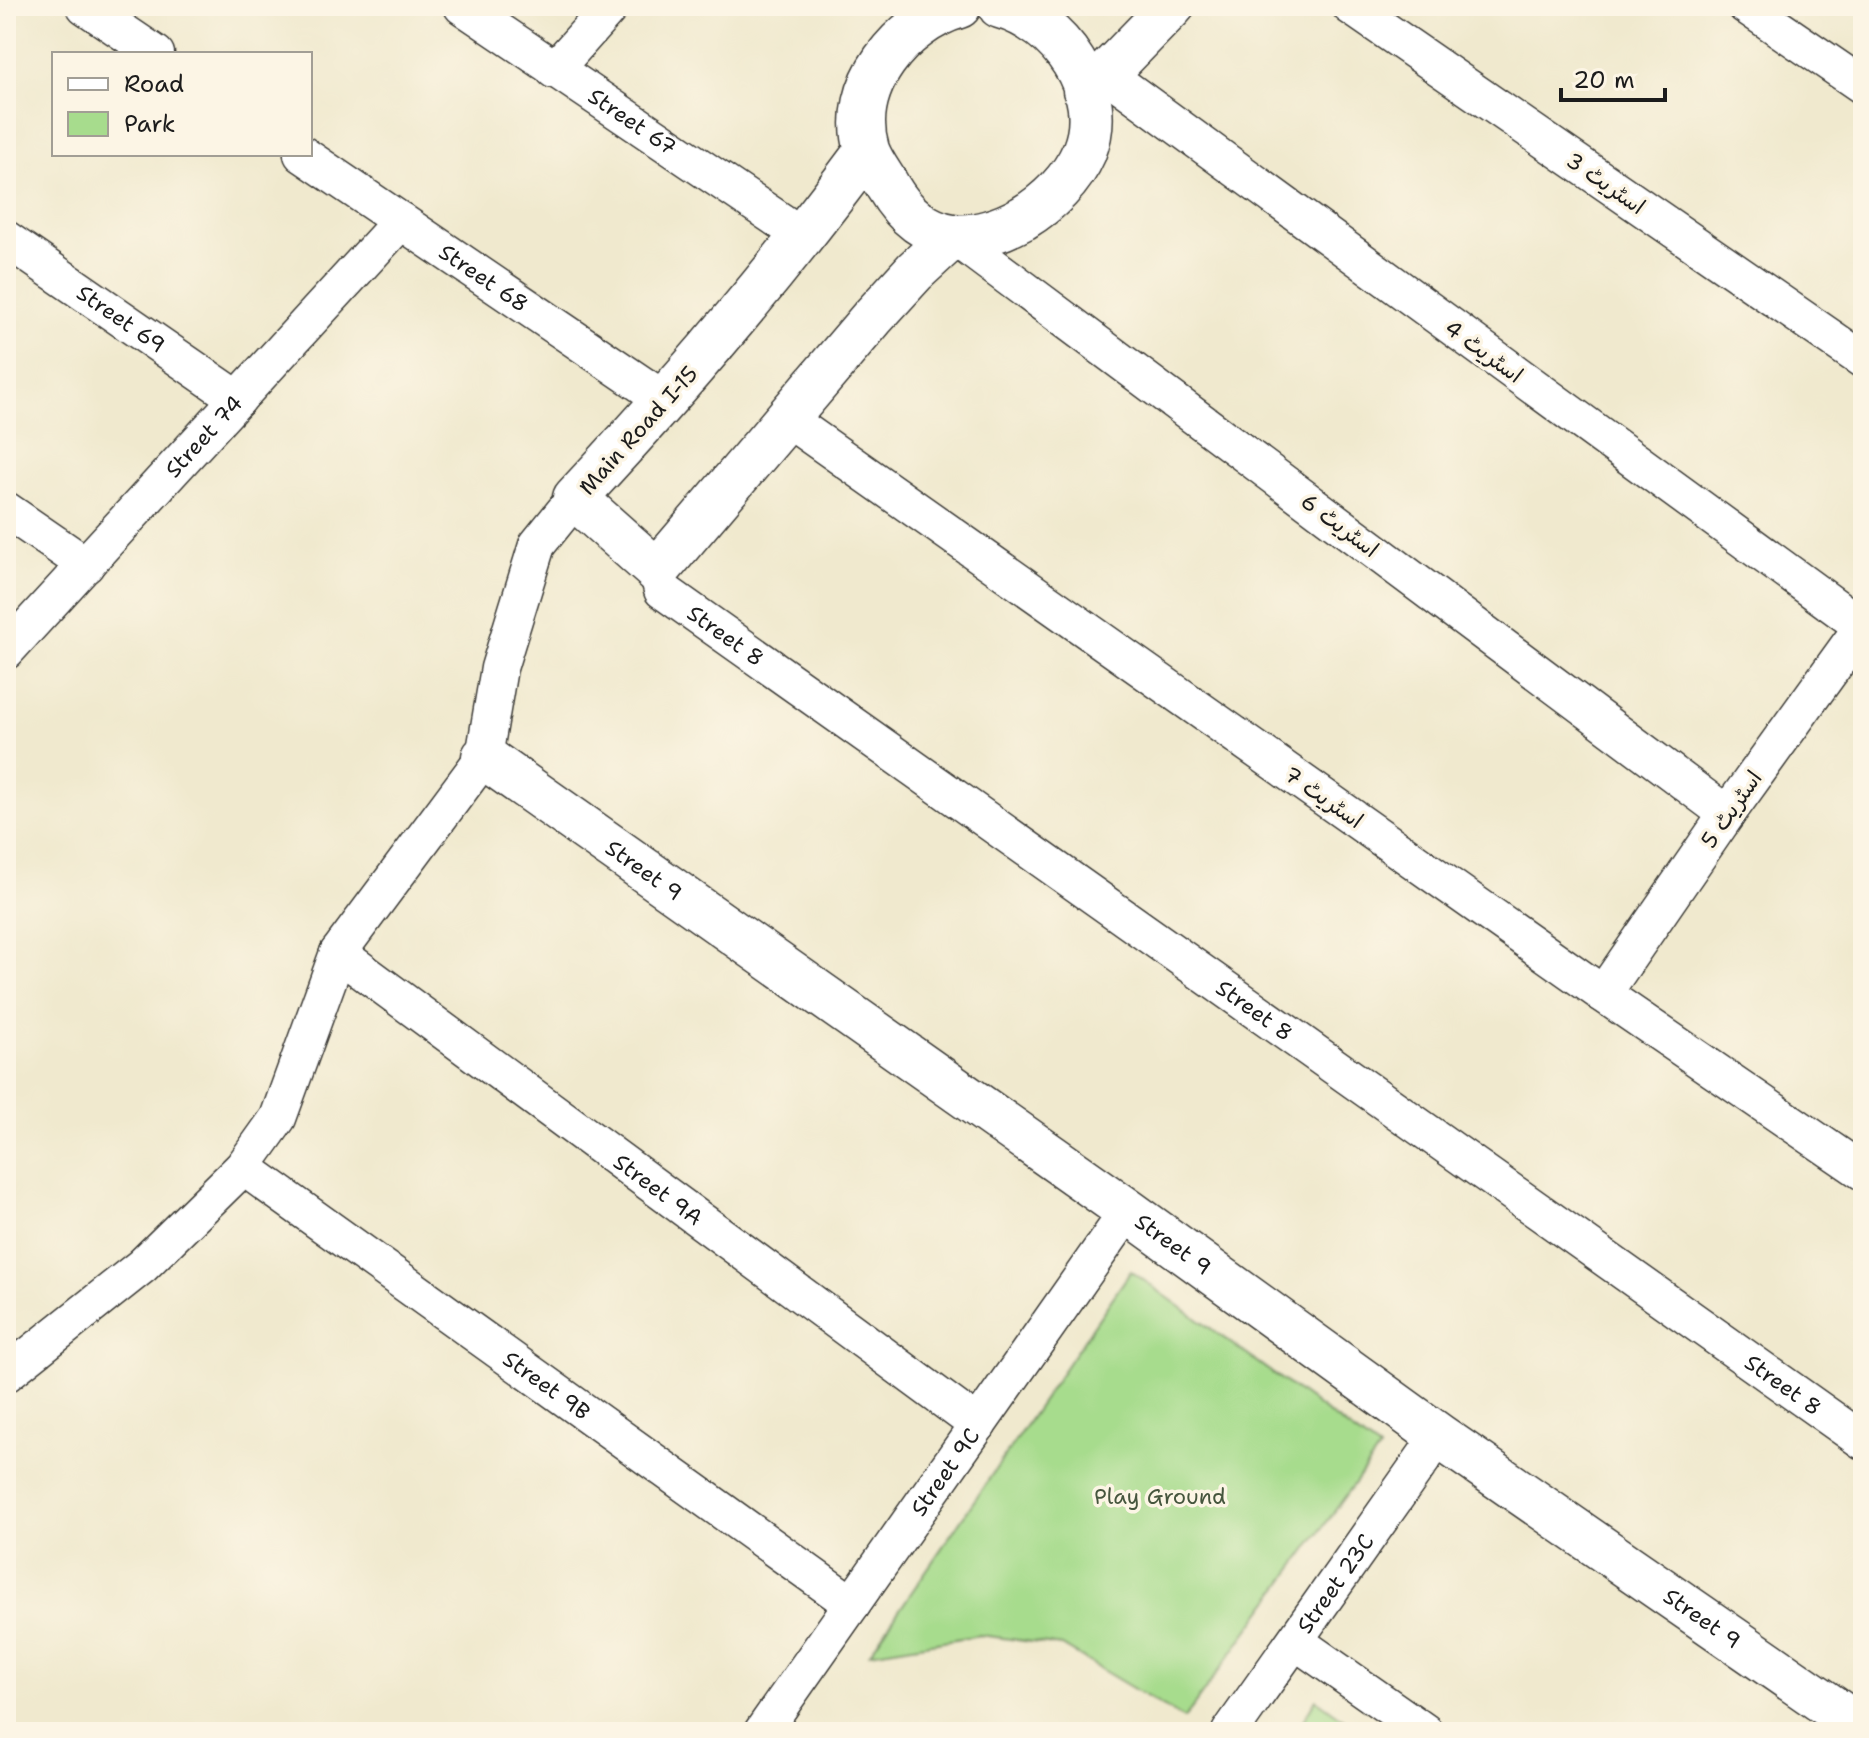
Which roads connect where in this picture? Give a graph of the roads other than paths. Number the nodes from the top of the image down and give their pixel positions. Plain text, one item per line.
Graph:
1 (85, 6) edge
2 (611, 6) edge
3 (959, 6) edge
4 (1000, 6) edge
5 (1172, 6) edge
6 (1350, 6) edge
7 (1746, 6) edge
8 (475, 10) edge
9 (153, 52) edge
10 (554, 70) junction
11 (1095, 82) junction
12 (1863, 86) edge
13 (867, 151) junction
14 (305, 156) edge
15 (401, 221) junction
16 (953, 236) junction
17 (804, 237) junction
18 (6, 239) edge
19 (1863, 360) edge
20 (238, 399) junction
21 (666, 401) junction
22 (786, 418) junction
23 (575, 498) junction
24 (6, 510) edge
25 (86, 565) junction
26 (657, 571) junction
27 (1863, 627) edge
28 (6, 651) edge
29 (484, 757) junction
30 (1727, 814) junction
31 (338, 953) junction
32 (1603, 994) junction
33 (243, 1167) junction
34 (1863, 1172) edge
35 (1128, 1211) junction
36 (6, 1374) edge
37 (978, 1425) junction
38 (1439, 1436) junction
39 (1863, 1441) edge
40 (852, 1604) junction
41 (1295, 1641) junction
42 (1863, 1729) edge
43 (762, 1732) edge
44 (1230, 1732) edge
45 (1425, 1732) edge

1 - 9 street
2 - 10 street
3 - 13 main road
4 - 11 main road
5 - 11 main road
6 - 19 street, اسٹریٹ 3
7 - 12 street
8 - 10 street, Street 67
10 - 17 street, Street 67
11 - 16 main road
11 - 27 street, اسٹریٹ 4
13 - 16 main road
13 - 17 main road, Main Road I-15
14 - 15 street, Street 68
15 - 20 street, Street 74
15 - 21 street, Street 68
16 - 22 main road
16 - 30 street, اسٹریٹ 6
17 - 21 main road, Main Road I-15
18 - 20 street, Street 69
20 - 25 street, Street 74
21 - 23 main road, Main Road I-15
22 - 26 main road
22 - 32 street, اسٹریٹ 7
23 - 26 main road, Main Road I-15
23 - 29 street
24 - 25 street
25 - 28 street, Street 74
26 - 39 street, Street 8
27 - 30 street, اسٹریٹ 5
29 - 31 street
29 - 35 main road, Street 9
30 - 32 street, اسٹریٹ 5
31 - 33 street
31 - 37 street, Street 9A
32 - 34 street, اسٹریٹ 7
33 - 36 street
33 - 40 street, Street 9B
35 - 37 street, Street 9C
35 - 38 main road, Street 9
37 - 40 street, Street 9C
38 - 41 street, Street 23C
38 - 42 main road, Street 9
40 - 43 street, Street 9C
41 - 44 street, Street 23C
41 - 45 street

